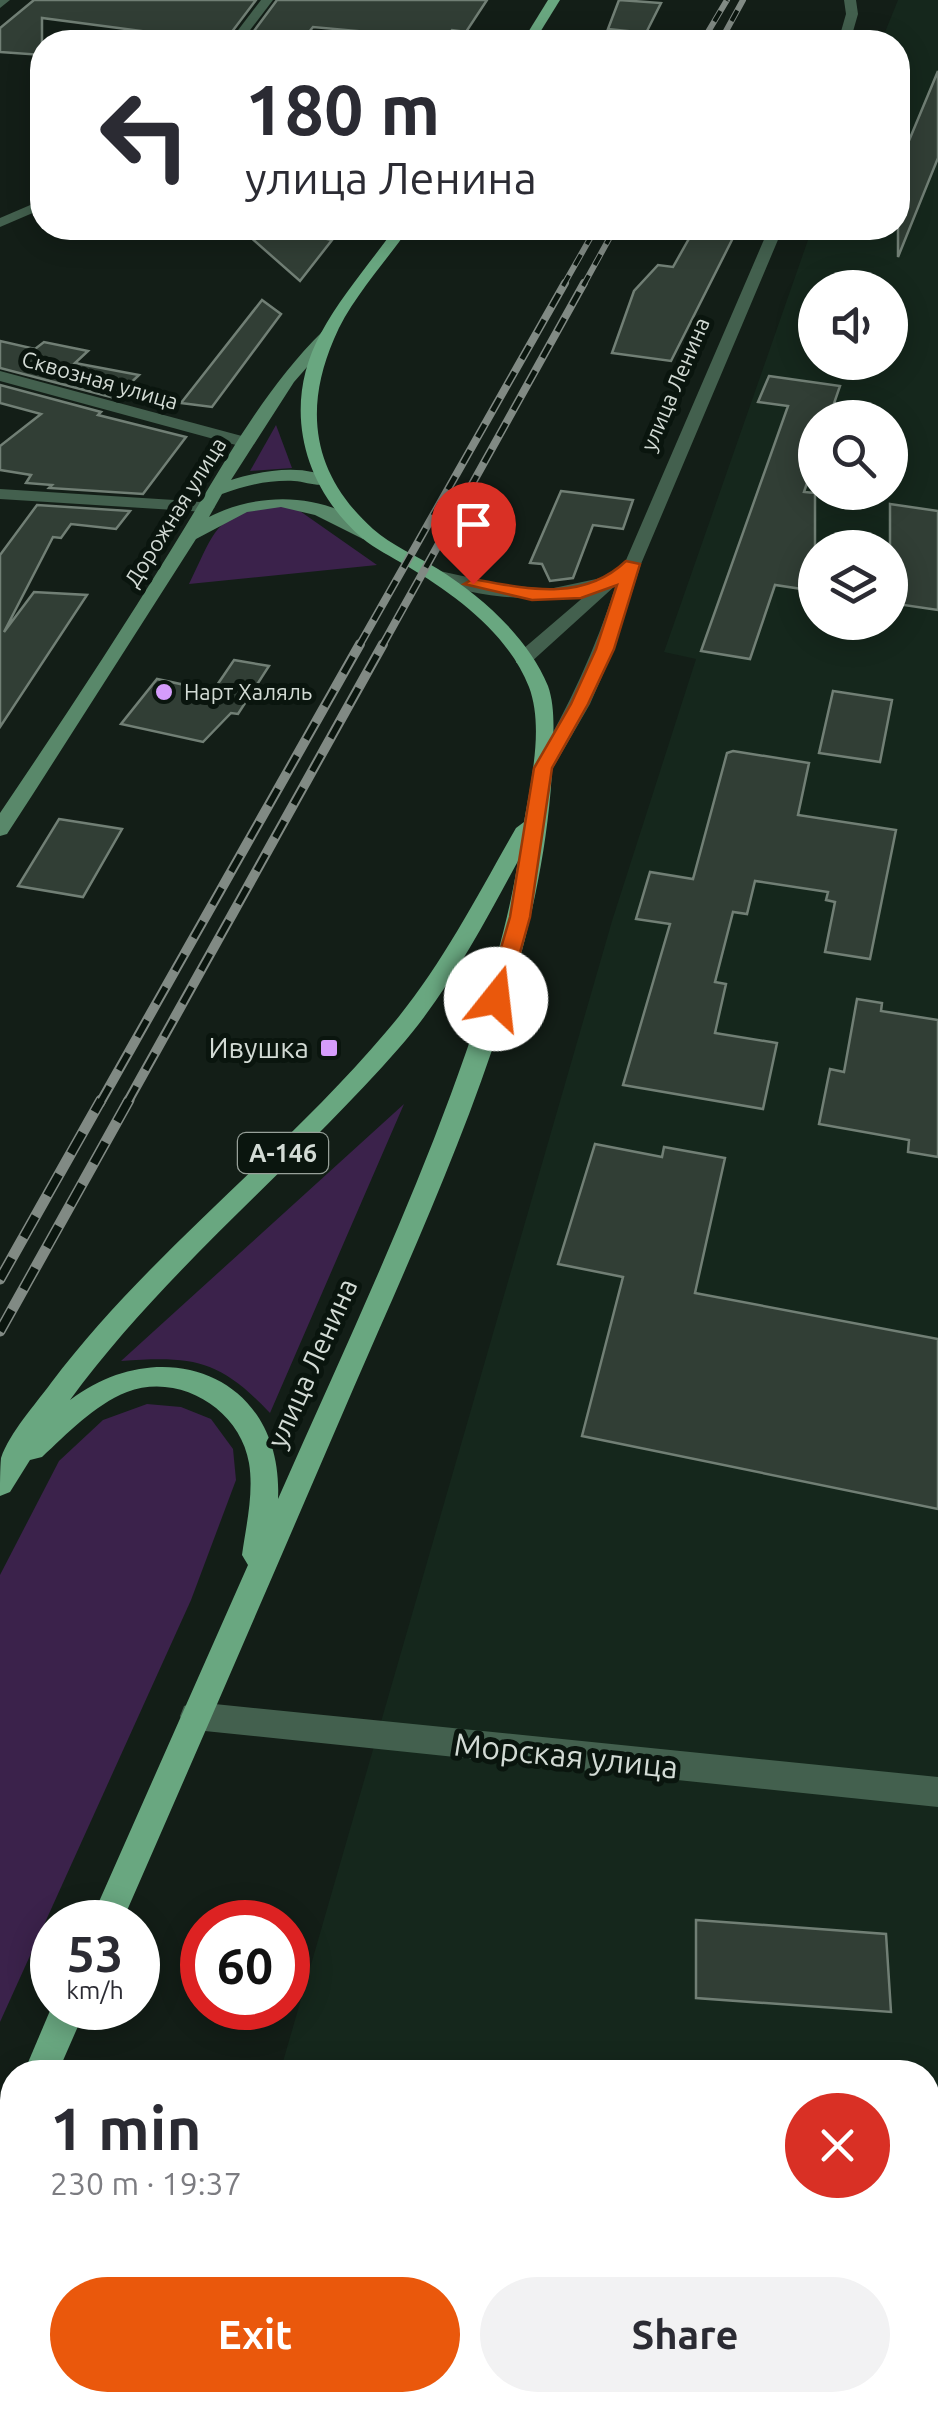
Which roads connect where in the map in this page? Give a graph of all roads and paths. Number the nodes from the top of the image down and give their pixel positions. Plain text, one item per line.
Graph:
1 (267, 0) edge
2 (554, 0) edge
3 (850, 0) edge
4 (244, 30) edge
5 (535, 30) edge
6 (847, 30) edge
7 (30, 210) edge
8 (0, 224) edge
9 (394, 240) edge
10 (771, 240) edge
11 (328, 334) junction
12 (0, 376) edge
13 (310, 386) junction
14 (246, 443) junction
15 (324, 481) junction
16 (217, 490) junction
17 (0, 494) edge
18 (206, 507) junction
19 (369, 535) junction
20 (188, 537) junction
21 (632, 564) junction
22 (436, 575) junction
23 (616, 579) junction
24 (523, 659) junction
25 (543, 768) junction
26 (533, 815) junction
27 (0, 829) edge
28 (3, 1478) edge
29 (252, 1584) junction
30 (195, 1716) junction
31 (938, 1792) edge
32 (116, 1900) edge
33 (59, 2030) edge
34 (46, 2060) edge

1 - 4 street
2 - 5 main road
3 - 6 street
7 - 8 street
9 - 11 main road, Дорожная улица / А-146
10 - 21 street, улица Ленина
11 - 13 main road, А-146
11 - 14 main road, Дорожная улица
12 - 14 street, Сквозная улица
13 - 14 main road
13 - 15 main road, А-146
14 - 16 main road, Дорожная улица
15 - 16 main road
15 - 19 main road, А-146
16 - 18 main road, Дорожная улица
17 - 18 street
18 - 20 main road, Дорожная улица
19 - 20 main road
19 - 22 main road, А-146
20 - 27 main road, Дорожная улица
21 - 23 street, улица Ленина
21 - 25 street, улица Ленина
22 - 23 street, улица Ленина
22 - 24 main road, А-146
23 - 24 street, улица Ленина
24 - 25 main road, А-146
25 - 26 main road, улица Ленина / А-146
26 - 28 main road, улица Ленина / А-146
26 - 29 main road, улица Ленина / А-146
28 - 29 main road, А-146
29 - 30 main road, улица Ленина / А-146
30 - 31 street, Морская улица
30 - 32 main road, улица Ленина / А-146
33 - 34 main road

